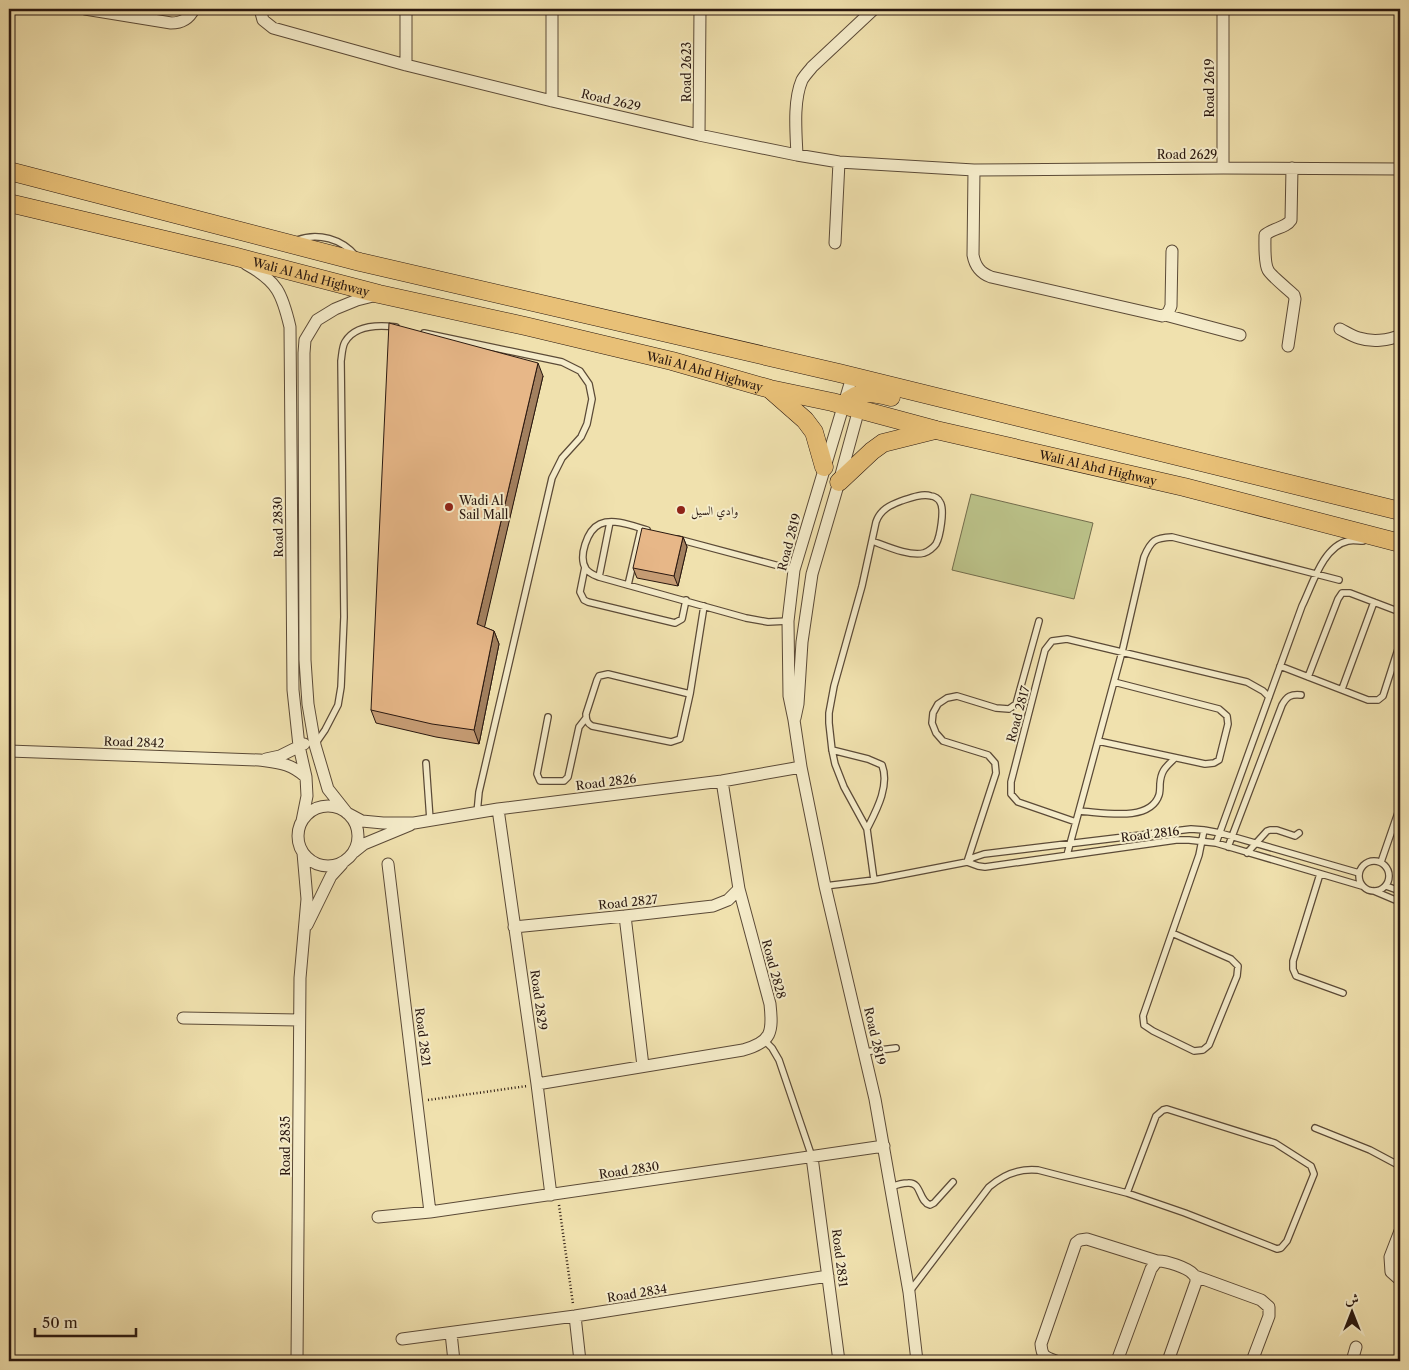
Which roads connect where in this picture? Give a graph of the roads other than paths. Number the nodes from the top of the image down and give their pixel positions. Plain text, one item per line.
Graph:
1 (85, 9) edge
2 (194, 9) edge
3 (260, 9) edge
4 (406, 9) edge
5 (552, 9) edge
6 (700, 9) edge
7 (874, 9) edge
8 (1223, 9) edge
9 (406, 65) junction
10 (552, 100) junction
11 (699, 135) junction
12 (797, 155) junction
13 (839, 162) junction
14 (1223, 168) junction
15 (1292, 168) junction
16 (1400, 169) edge
17 (974, 170) junction
18 (10, 171) edge
19 (9, 203) edge
20 (835, 243) dead end
21 (1172, 251) dead end
22 (233, 256) junction
23 (379, 294) junction
24 (1165, 315) junction
25 (402, 329) edge
26 (1340, 329) dead end
27 (421, 332) edge
28 (1240, 334) dead end
29 (1400, 336) edge
30 (1288, 346) dead end
31 (770, 389) junction
32 (857, 393) junction
33 (936, 430) junction
34 (824, 467) junction
35 (840, 482) junction
36 (1400, 511) edge
37 (610, 522) junction
38 (641, 529) junction
39 (651, 531) edge
40 (670, 536) edge
41 (872, 541) junction
42 (1397, 542) edge
43 (585, 568) junction
44 (794, 570) junction
45 (812, 574) junction
46 (1317, 574) junction
47 (599, 577) junction
48 (1339, 580) dead end
49 (628, 585) junction
50 (686, 600) junction
51 (1374, 602) junction
52 (704, 606) junction
53 (1400, 612) edge
54 (806, 619) junction
55 (1038, 620) dead end
56 (788, 621) junction
57 (1400, 643) edge
58 (1122, 652) junction
59 (1280, 666) junction
60 (1308, 677) junction
61 (1114, 682) junction
62 (1342, 689) junction
63 (690, 694) junction
64 (1301, 695) dead end
65 (1269, 697) junction
66 (548, 717) dead end
67 (586, 718) junction
68 (794, 720) junction
69 (1098, 741) junction
70 (315, 745) junction
71 (299, 746) junction
72 (832, 750) junction
73 (9, 751) edge
74 (1175, 758) junction
75 (259, 760) junction
76 (426, 763) dead end
77 (801, 767) junction
78 (306, 777) junction
79 (722, 781) junction
80 (1400, 807) edge
81 (498, 810) junction
82 (1079, 811) junction
83 (347, 813) junction
84 (477, 813) junction
85 (302, 820) junction
86 (430, 820) junction
87 (414, 822) junction
88 (1076, 822) junction
89 (867, 829) junction
90 (1204, 830) junction
91 (1220, 833) junction
92 (1299, 833) dead end
93 (1232, 836) junction
94 (1202, 841) junction
95 (1071, 843) junction
96 (1216, 843) junction
97 (1255, 844) junction
98 (1228, 847) junction
99 (1247, 852) junction
100 (303, 853) junction
101 (351, 855) junction
102 (1068, 855) junction
103 (967, 862) junction
104 (1381, 862) junction
105 (388, 864) dead end
106 (1359, 873) junction
107 (1320, 874) junction
108 (874, 880) junction
109 (825, 886) junction
110 (1362, 886) junction
111 (1386, 886) junction
112 (739, 889) junction
113 (1374, 891) junction
114 (1400, 891) edge
115 (1400, 902) edge
116 (624, 916) junction
117 (514, 927) junction
118 (304, 931) junction
119 (1172, 933) junction
120 (1343, 993) dead end
121 (183, 1018) dead end
122 (299, 1020) junction
123 (765, 1041) junction
124 (896, 1048) dead end
125 (864, 1052) junction
126 (644, 1066) junction
127 (537, 1084) junction
128 (1315, 1128) dead end
129 (884, 1146) junction
130 (812, 1158) junction
131 (1400, 1166) edge
132 (953, 1182) dead end
133 (891, 1187) junction
134 (1127, 1193) junction
135 (554, 1195) junction
136 (430, 1212) junction
137 (378, 1217) dead end
138 (1400, 1231) edge
139 (1157, 1261) junction
140 (828, 1276) junction
141 (1195, 1276) junction
142 (1400, 1280) edge
143 (909, 1292) junction
144 (575, 1316) junction
145 (450, 1333) junction
146 (402, 1339) dead end
147 (1356, 1347) dead end
148 (297, 1361) edge
149 (454, 1361) edge
150 (580, 1361) edge
151 (839, 1361) edge
152 (917, 1361) edge
153 (1056, 1361) edge
154 (1117, 1361) edge
155 (1168, 1361) edge
156 (1252, 1361) edge
157 (1352, 1361) edge

1 - 2 street
3 - 9 street, Road 2629
4 - 9 street
5 - 10 street
6 - 11 street, Road 2623
7 - 12 street
8 - 14 street, Road 2619
9 - 10 street, Road 2629
10 - 11 street, Road 2629
11 - 12 street, Road 2629
12 - 13 street, Road 2629
13 - 17 street, Road 2629
13 - 20 street
14 - 15 street, Road 2629
14 - 17 street, Road 2629
15 - 16 street, Road 2629
15 - 30 street
17 - 24 street
18 - 32 main road, Wali Al Ahd Highway
19 - 22 main road, Wali Al Ahd Highway
21 - 24 street
22 - 23 main road, Wali Al Ahd Highway
22 - 71 street, Road 2830
23 - 31 main road, Wali Al Ahd Highway
23 - 70 street, Road 2830
24 - 28 street
25 - 70 lane
26 - 29 street
27 - 84 lane
31 - 32 main road, Wali Al Ahd Highway
31 - 34 main road
32 - 33 main road, Wali Al Ahd Highway
32 - 34 street, Road 2819
32 - 35 street, Road 2819
32 - 36 main road, Wali Al Ahd Highway
33 - 35 main road
33 - 42 main road, Wali Al Ahd Highway
34 - 44 street, Road 2819
35 - 45 street, Road 2819
37 - 38 lane
37 - 43 lane
37 - 47 lane
38 - 39 lane
38 - 49 lane
40 - 44 lane
41 - 41 lane
41 - 72 lane
42 - 46 lane
43 - 47 lane
43 - 50 lane
44 - 45 street
44 - 56 street, Road 2819
45 - 54 street, Road 2819
46 - 48 lane
46 - 58 lane
46 - 59 lane
47 - 49 lane
49 - 50 lane
50 - 52 lane
51 - 53 lane
51 - 60 lane
51 - 62 lane
52 - 56 lane
52 - 63 lane
54 - 56 street
54 - 68 street, Road 2819
55 - 103 lane
56 - 68 street, Road 2819
57 - 62 lane
58 - 61 lane
58 - 65 lane
58 - 88 lane, Road 2817
59 - 60 lane
59 - 65 lane
60 - 62 lane
61 - 69 lane
61 - 74 lane
63 - 67 lane
63 - 67 lane
64 - 93 lane
65 - 91 lane
66 - 67 lane
68 - 77 street, Road 2819
69 - 74 lane
69 - 82 lane
70 - 71 street
70 - 83 street, Road 2830
71 - 75 street, Road 2842
71 - 78 street, Road 2830
72 - 89 lane
72 - 89 lane
73 - 75 street, Road 2842
74 - 82 lane
75 - 78 street, Road 2842
76 - 86 lane
77 - 79 street, Road 2826
77 - 109 street, Road 2819
78 - 85 street, Road 2830
79 - 81 street, Road 2826
79 - 112 street, Road 2828
80 - 104 lane
81 - 84 street, Road 2826
81 - 117 street, Road 2829
82 - 88 lane
83 - 85 street
83 - 87 street, Road 2826
83 - 101 street
84 - 86 street, Road 2826
85 - 100 street
86 - 87 street, Road 2826
87 - 101 street, Road 2826
88 - 95 lane
89 - 108 lane
90 - 91 lane, Road 2816
90 - 94 lane
90 - 95 lane, Road 2816
91 - 93 lane, Road 2816
91 - 96 lane
92 - 97 lane
93 - 97 lane, Road 2816
93 - 98 lane
94 - 96 lane, Road 2816
94 - 102 lane, Road 2816
94 - 119 lane
95 - 102 lane
95 - 103 lane, Road 2816
96 - 98 lane, Road 2816
97 - 99 lane
97 - 106 lane, Road 2816
98 - 99 lane, Road 2816
99 - 107 lane, Road 2816
100 - 101 street
100 - 118 street, Road 2835
101 - 118 street, Road 2835
102 - 103 lane, Road 2816
103 - 108 lane, Road 2816
104 - 106 lane
104 - 111 lane
105 - 136 street, Road 2821
106 - 110 lane
107 - 110 lane, Road 2816
107 - 120 lane
108 - 109 lane, Road 2816
109 - 125 street, Road 2819
110 - 113 lane
111 - 113 lane
111 - 114 lane
112 - 116 street, Road 2827
112 - 123 street, Road 2828
113 - 115 lane
116 - 117 street, Road 2827
116 - 126 street
117 - 127 street, Road 2829
118 - 122 street, Road 2835
119 - 119 lane
121 - 122 street
122 - 148 street, Road 2835
123 - 126 street
123 - 130 lane
124 - 125 lane
125 - 129 street, Road 2819
126 - 127 street
127 - 135 street, Road 2829
128 - 131 lane
129 - 130 street, Road 2830
129 - 133 street, Road 2819
130 - 135 street, Road 2830
130 - 140 street, Road 2831
132 - 133 lane
133 - 143 street, Road 2819
134 - 134 lane
134 - 143 lane
135 - 136 street, Road 2830
136 - 137 street, Road 2830
138 - 142 street
139 - 141 street
139 - 153 street
139 - 154 street
140 - 144 street, Road 2834
140 - 151 street, Road 2831
141 - 155 street
141 - 156 street
143 - 152 street, Road 2819
144 - 145 street, Road 2834
144 - 150 street
145 - 146 street, Road 2834
145 - 149 street
147 - 157 street

